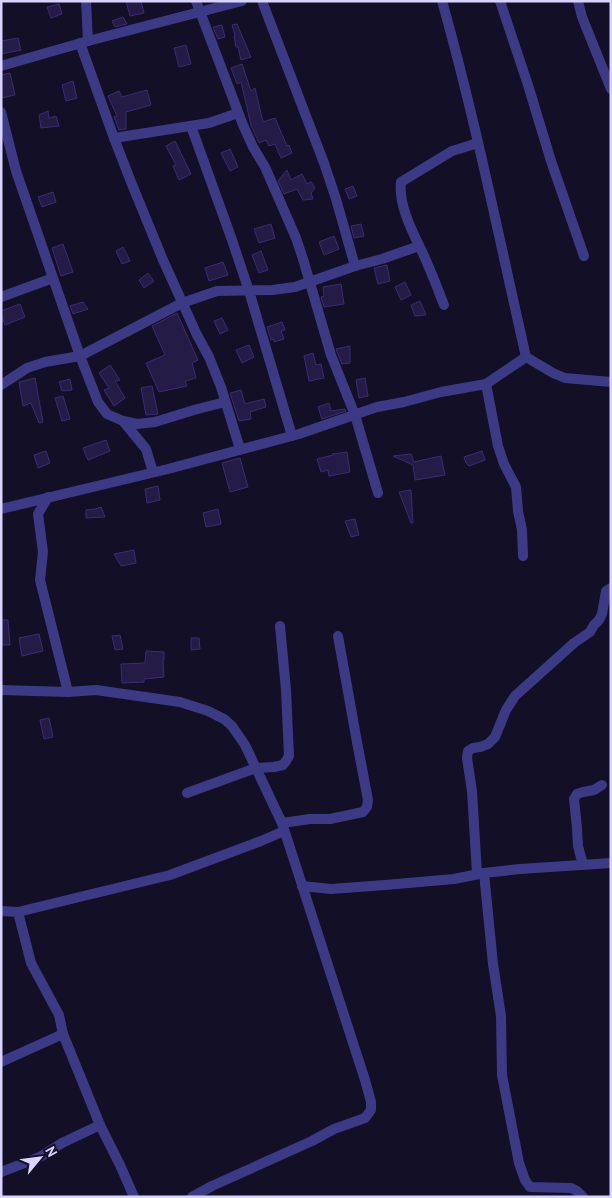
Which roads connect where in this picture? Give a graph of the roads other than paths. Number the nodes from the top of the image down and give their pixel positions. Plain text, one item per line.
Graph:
1 (86, 1) edge
2 (196, 1) edge
3 (242, 1) edge
4 (262, 1) edge
5 (442, 1) edge
6 (500, 1) edge
7 (578, 1) edge
8 (200, 12) junction
9 (84, 42) junction
10 (1, 66) edge
11 (611, 88) edge
12 (1, 112) edge
13 (238, 113) junction
14 (191, 126) junction
15 (114, 138) junction
16 (478, 144) junction
17 (12, 152) junction
18 (1, 156) edge
19 (418, 246) junction
20 (584, 256) dead end
21 (355, 266) junction
22 (53, 278) junction
23 (310, 282) junction
24 (248, 291) junction
25 (1, 297) edge
26 (182, 303) junction
27 (444, 305) dead end
28 (80, 356) junction
29 (526, 357) junction
30 (611, 382) edge
31 (1, 384) edge
32 (486, 384) junction
33 (225, 402) junction
34 (355, 415) junction
35 (124, 421) junction
36 (292, 436) junction
37 (240, 450) junction
38 (153, 472) junction
39 (378, 493) dead end
40 (48, 497) junction
41 (20, 505) junction
42 (1, 509) edge
43 (38, 514) junction
44 (523, 556) dead end
45 (611, 588) edge
46 (280, 626) dead end
47 (338, 636) dead end
48 (1, 690) edge
49 (68, 692) junction
50 (256, 768) junction
51 (602, 785) dead end
52 (187, 793) dead end
53 (283, 827) junction
54 (611, 863) edge
55 (583, 865) junction
56 (480, 874) junction
57 (302, 886) junction
58 (1, 911) edge
59 (18, 912) junction
60 (63, 1034) junction
61 (1, 1062) edge
62 (100, 1125) junction
63 (1, 1172) edge
64 (134, 1197) edge
65 (192, 1197) edge
66 (583, 1197) edge

1 - 9 street
2 - 8 street
3 - 8 street
4 - 21 street
5 - 16 street
6 - 20 street
7 - 11 street
8 - 9 street
8 - 13 street
9 - 10 street
9 - 15 street
12 - 17 street
13 - 14 street
13 - 23 street
14 - 15 street
14 - 24 street
15 - 26 street
16 - 19 street
16 - 29 street
17 - 18 street
17 - 22 street
19 - 21 street
19 - 27 street
21 - 23 street
22 - 25 street
22 - 28 street
23 - 24 street
23 - 34 street
24 - 26 street
24 - 36 street
26 - 28 street
26 - 33 street
28 - 31 street
28 - 35 street
29 - 30 street
29 - 32 street
32 - 34 street
32 - 44 street
33 - 35 street
33 - 37 street
34 - 36 street
34 - 39 street
35 - 38 street
36 - 37 street
37 - 38 street
38 - 40 street
40 - 41 street
40 - 43 street
41 - 42 street
41 - 43 street
43 - 49 street
45 - 56 street
46 - 50 street
47 - 53 street
48 - 49 street
49 - 50 street
50 - 52 street
50 - 53 street
51 - 55 street
53 - 57 street
53 - 59 street
54 - 55 street
55 - 56 street
56 - 57 street
56 - 66 street
57 - 65 street
58 - 59 street
59 - 60 street
60 - 61 street
60 - 62 street
62 - 63 street
62 - 64 street

